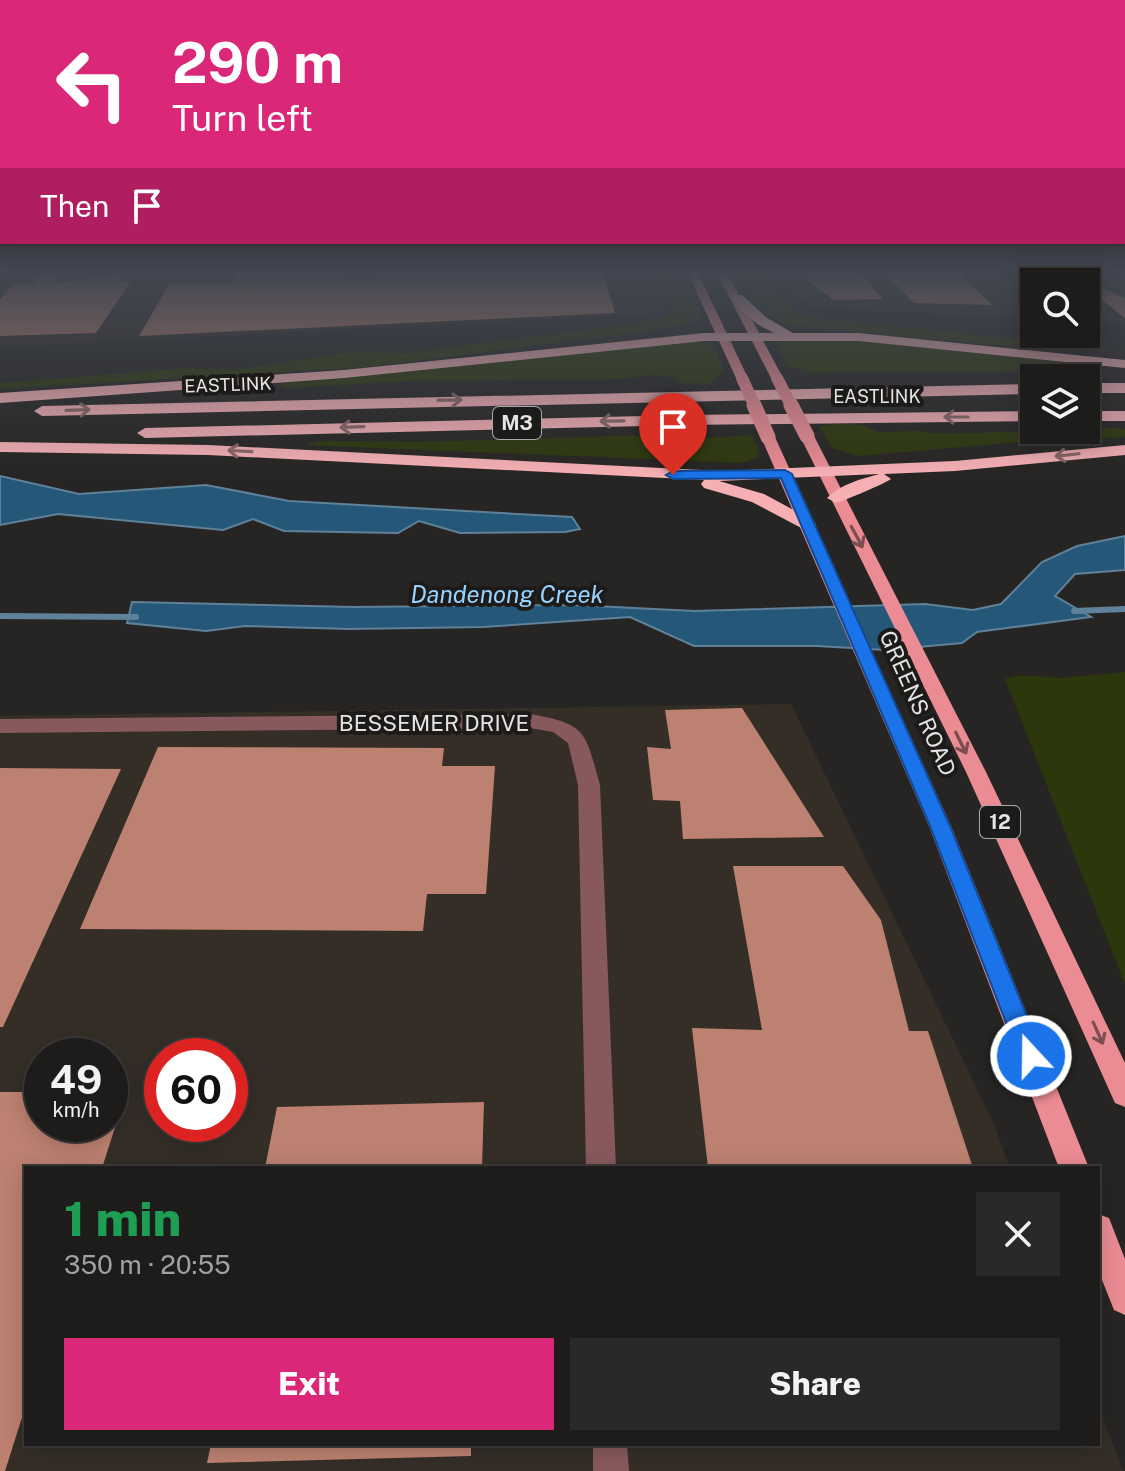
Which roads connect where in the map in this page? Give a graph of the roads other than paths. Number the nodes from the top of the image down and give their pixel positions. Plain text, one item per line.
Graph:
1 (655, 338) edge
2 (700, 338) edge
3 (725, 338) edge
4 (757, 338) edge
5 (855, 338) edge
6 (623, 343) junction
7 (1125, 364) edge
8 (1100, 388) edge
9 (1125, 388) edge
10 (1020, 389) edge
11 (0, 398) edge
12 (0, 412) edge
13 (1020, 416) edge
14 (1100, 416) edge
15 (1125, 416) edge
16 (0, 438) edge
17 (0, 447) edge
18 (1125, 450) edge
19 (955, 466) junction
20 (825, 472) junction
21 (649, 474) junction
22 (785, 474) junction
23 (836, 498) junction
24 (807, 525) junction
25 (0, 726) edge
26 (1125, 1093) edge
27 (601, 1166) edge
28 (1073, 1166) edge
29 (1100, 1234) edge
30 (1125, 1299) edge
31 (610, 1446) edge
32 (611, 1471) edge

1 - 6 highway
2 - 6 highway
3 - 22 main road, GREENS ROAD / 12, bridge
4 - 20 main road, GREENS ROAD / 12, bridge
5 - 7 highway
6 - 11 highway
8 - 9 highway
12 -> 10 highway, EASTLINK / M3
13 -> 16 highway, EASTLINK / M3
14 - 15 highway
21 -> 17 highway
18 -> 19 highway
19 - 20 highway
19 - 23 highway
20 - 22 highway
20 - 23 main road, GREENS ROAD / 12
21 - 22 highway
21 - 24 highway
22 - 24 main road, GREENS ROAD / 12
23 -> 26 main road, GREENS ROAD / 12
24 - 28 main road, GREENS ROAD / 12
25 - 27 street, BESSEMER DRIVE
29 - 30 main road
31 - 32 street

